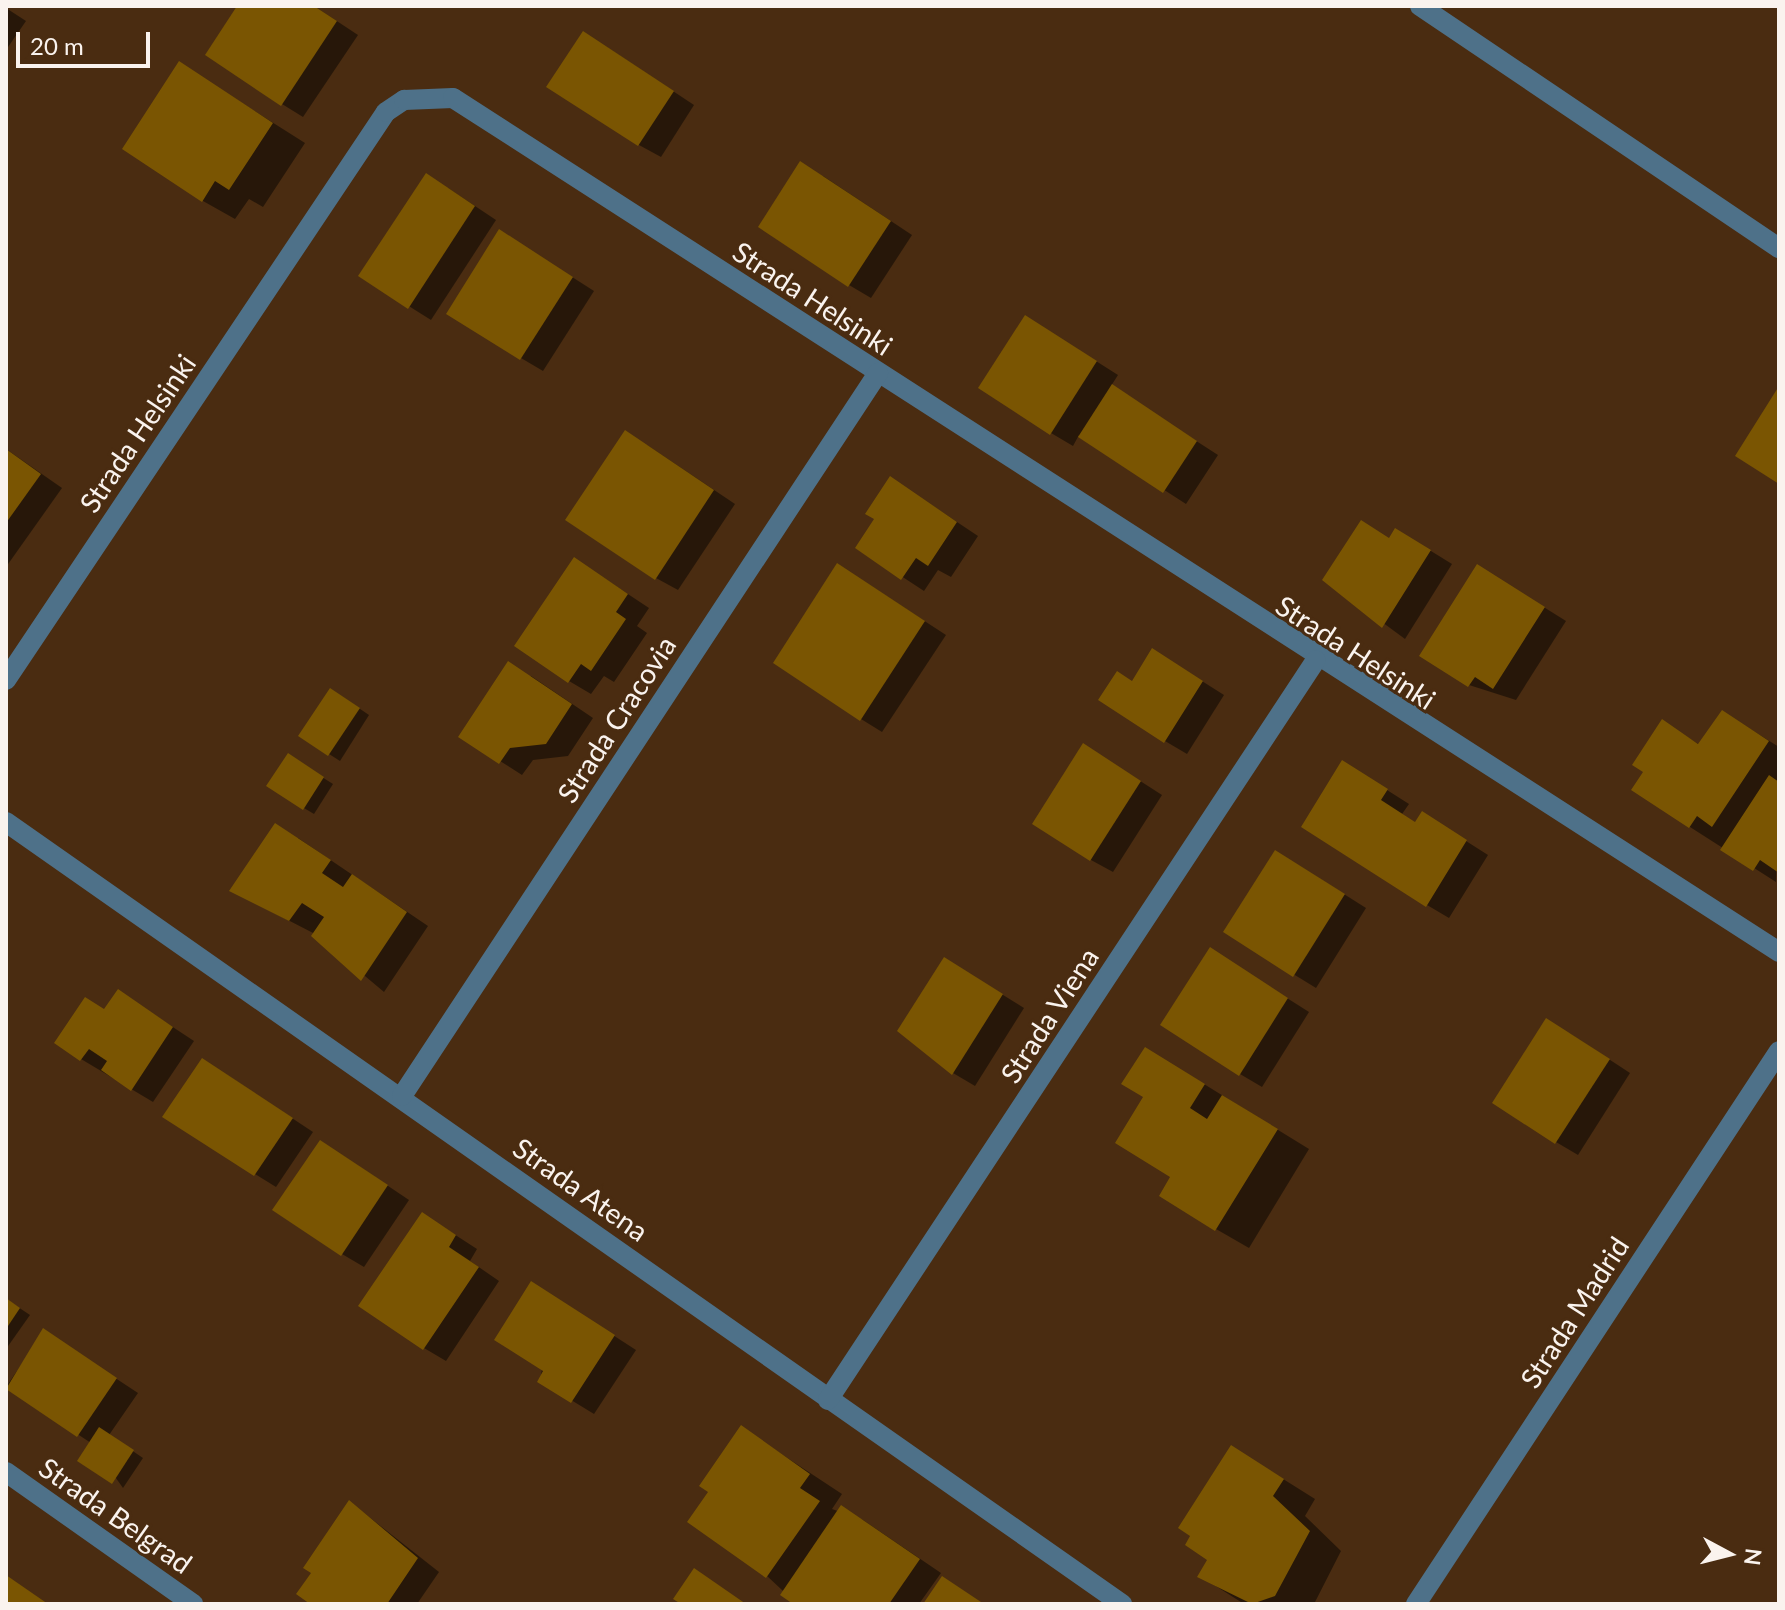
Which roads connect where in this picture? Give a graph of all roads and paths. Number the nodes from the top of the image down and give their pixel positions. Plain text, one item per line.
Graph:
1 (1420, 6) edge
2 (1779, 248) edge
3 (878, 373) junction
4 (1316, 660) junction
5 (6, 680) edge
6 (6, 822) edge
7 (1779, 952) edge
8 (1779, 1051) edge
9 (402, 1096) junction
10 (828, 1400) junction
11 (6, 1472) edge
12 (193, 1604) edge
13 (1122, 1604) edge
14 (1416, 1604) edge

1 - 2 street
3 - 4 street, Strada Helsinki
3 - 5 street, Strada Helsinki
3 - 9 street, Strada Cracovia
4 - 7 street, Strada Helsinki
4 - 10 street, Strada Viena
6 - 9 street, Strada Atena
8 - 14 street, Strada Madrid
9 - 10 street, Strada Atena
10 - 13 street, Strada Atena
11 - 12 street, Strada Belgrad

